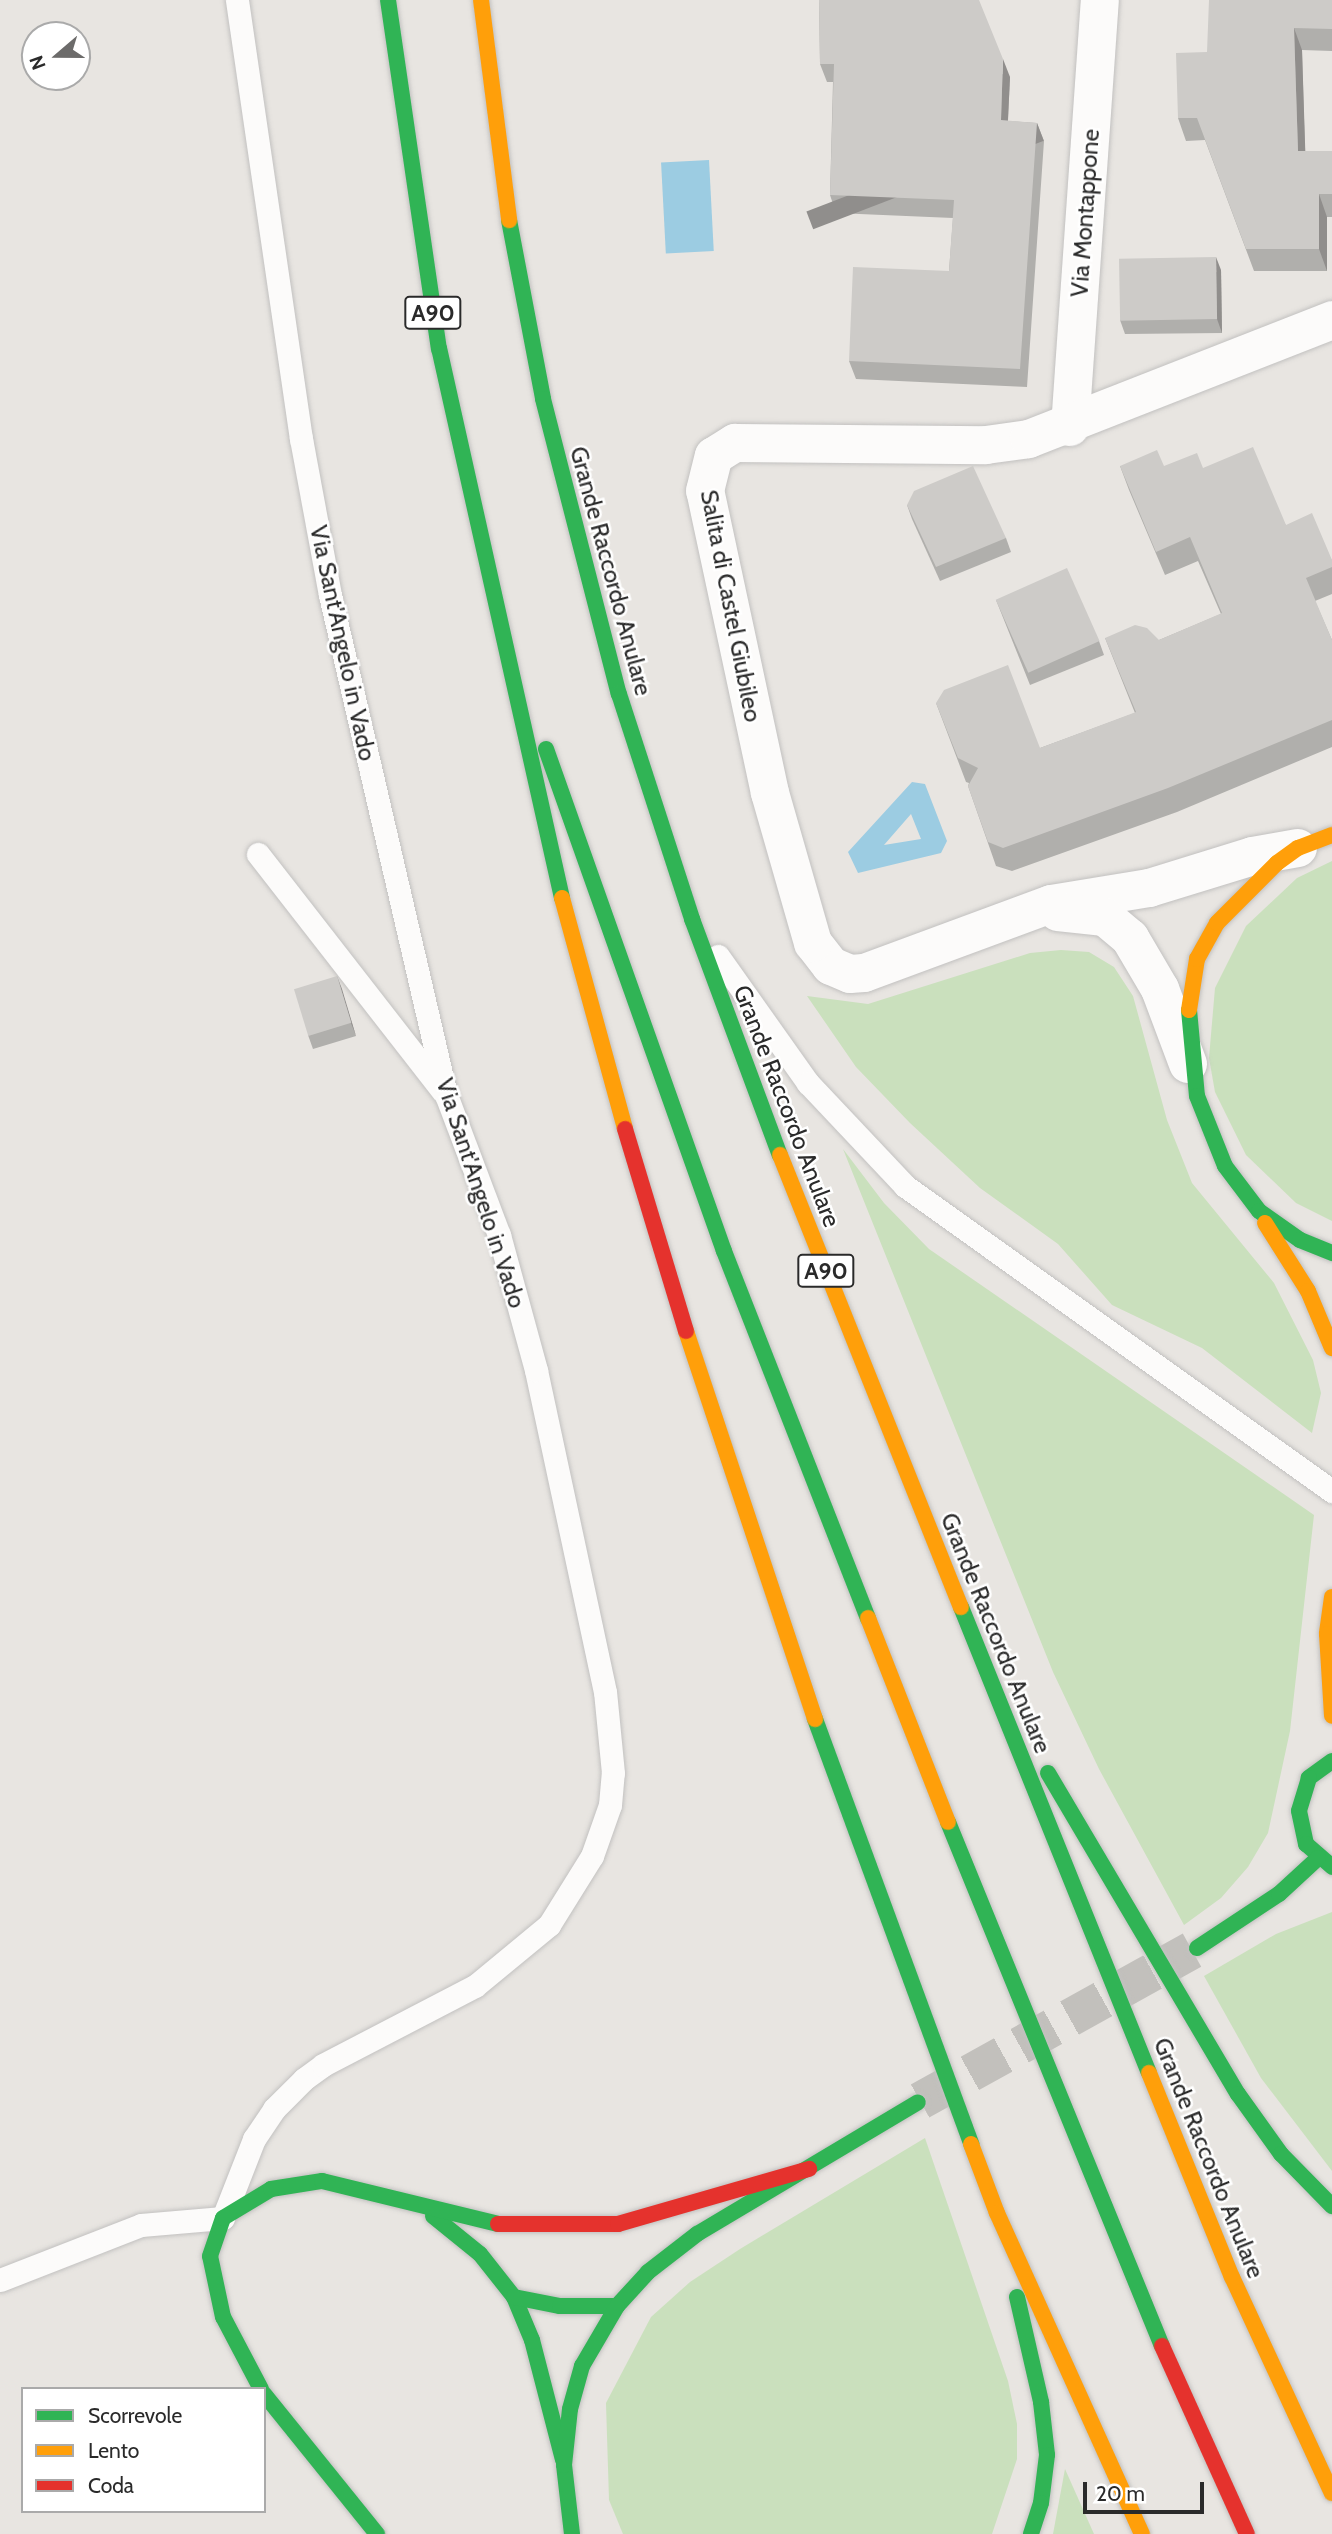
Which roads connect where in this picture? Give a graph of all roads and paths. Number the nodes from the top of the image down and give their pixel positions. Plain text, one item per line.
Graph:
1 (237, 0) edge
2 (388, 0) edge
3 (481, 0) edge
4 (1100, 0) edge
5 (1332, 320) edge
6 (1070, 427) junction
7 (501, 621) junction
8 (1323, 838) edge
9 (258, 854) dead end
10 (1031, 912) junction
11 (692, 919) junction
12 (1192, 1075) junction
13 (446, 1095) junction
14 (1259, 1211) junction
15 (1332, 1253) edge
16 (1332, 1348) edge
17 (1332, 1491) edge
18 (1332, 1597) edge
19 (980, 1656) junction
20 (1332, 1716) edge
21 (1332, 1761) edge
22 (1325, 1863) edge
23 (1197, 1948) tunnel mouth
24 (918, 2102) tunnel mouth
25 (809, 2169) junction
26 (403, 2199) junction
27 (1332, 2206) edge
28 (998, 2213) junction
29 (223, 2218) junction
30 (0, 2280) edge
31 (514, 2297) junction
32 (617, 2306) junction
33 (260, 2387) edge
34 (266, 2396) edge
35 (564, 2465) junction
36 (1332, 2493) edge
37 (377, 2534) edge
38 (572, 2534) edge
39 (1031, 2534) edge
40 (1142, 2534) edge
41 (1247, 2534) edge

1 - 13 lane, Via Sant'Angelo in Vado
2 - 7 main road, A90
3 - 11 main road, Grande Raccordo Anulare / A90
4 - 6 street, Via Montappone
5 - 6 street, Salita di Castel Giubileo
6 - 10 street, Salita di Castel Giubileo
7 - 28 main road
7 - 41 main road, A90
8 - 10 street, Salita di Castel Giubileo
8 - 12 main road
9 - 13 lane
10 - 12 street, Salita di Castel Giubileo
11 - 17 lane
11 - 19 main road, Grande Raccordo Anulare / A90
12 - 14 main road
13 - 29 lane, Via Sant'Angelo in Vado
14 - 15 main road
14 - 16 main road
18 - 20 main road
19 - 27 main road
19 - 36 main road, Grande Raccordo Anulare / A90
21 - 22 main road
22 - 23 main road
24 - 25 main road
25 - 26 main road
25 - 32 main road
26 - 29 main road
26 - 31 main road
28 - 39 main road
28 - 40 main road
29 - 30 lane
29 - 33 main road
31 - 32 main road
31 - 35 main road
32 - 35 main road
34 - 37 main road
35 - 38 main road

